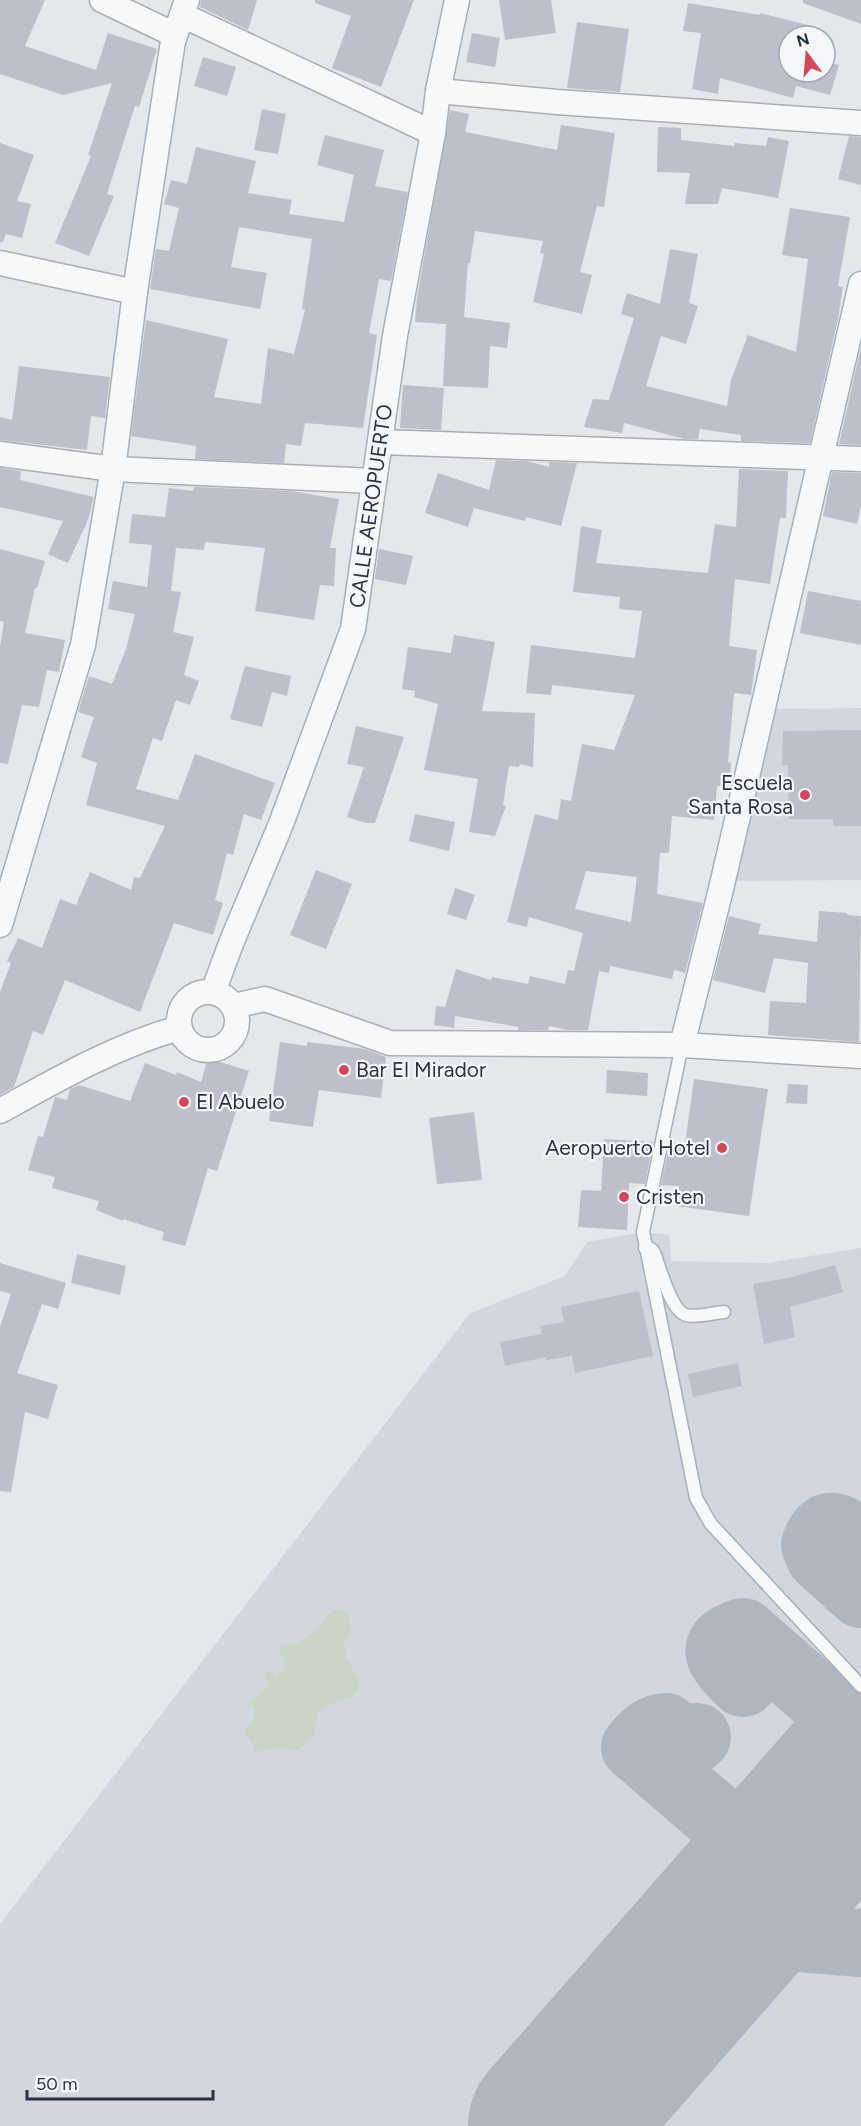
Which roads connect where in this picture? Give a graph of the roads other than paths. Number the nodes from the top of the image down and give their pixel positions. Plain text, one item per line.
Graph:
1 (102, 0) edge
2 (457, 0) edge
3 (181, 17) edge
4 (438, 91) junction
5 (861, 123) edge
6 (433, 133) junction
7 (0, 263) edge
8 (861, 284) edge
9 (135, 292) junction
10 (380, 442) junction
11 (0, 454) edge
12 (820, 458) junction
13 (861, 459) edge
14 (113, 469) junction
15 (374, 481) junction
16 (0, 925) edge
17 (213, 992) junction
18 (234, 1006) junction
19 (179, 1028) junction
20 (682, 1045) junction
21 (861, 1056) edge
22 (0, 1111) edge
23 (645, 1248) junction
24 (724, 1311) dead end
25 (861, 1686) edge

1 - 3 street
2 - 4 street, CALLE AEROPUERTO
3 - 6 street
3 - 9 street
4 - 5 street
4 - 6 street, CALLE AEROPUERTO
6 - 10 street, CALLE AEROPUERTO
7 - 9 street
8 - 12 street
9 - 14 street
10 - 12 street
10 - 15 street, CALLE AEROPUERTO
11 - 14 street
12 - 13 street
12 - 20 street
14 - 15 street
14 - 16 street
15 - 17 street, CALLE AEROPUERTO
17 - 18 street
17 - 19 street
18 - 19 street
18 - 20 street
19 - 22 street
20 - 21 street
20 - 23 lane
23 - 24 lane
23 - 25 lane

